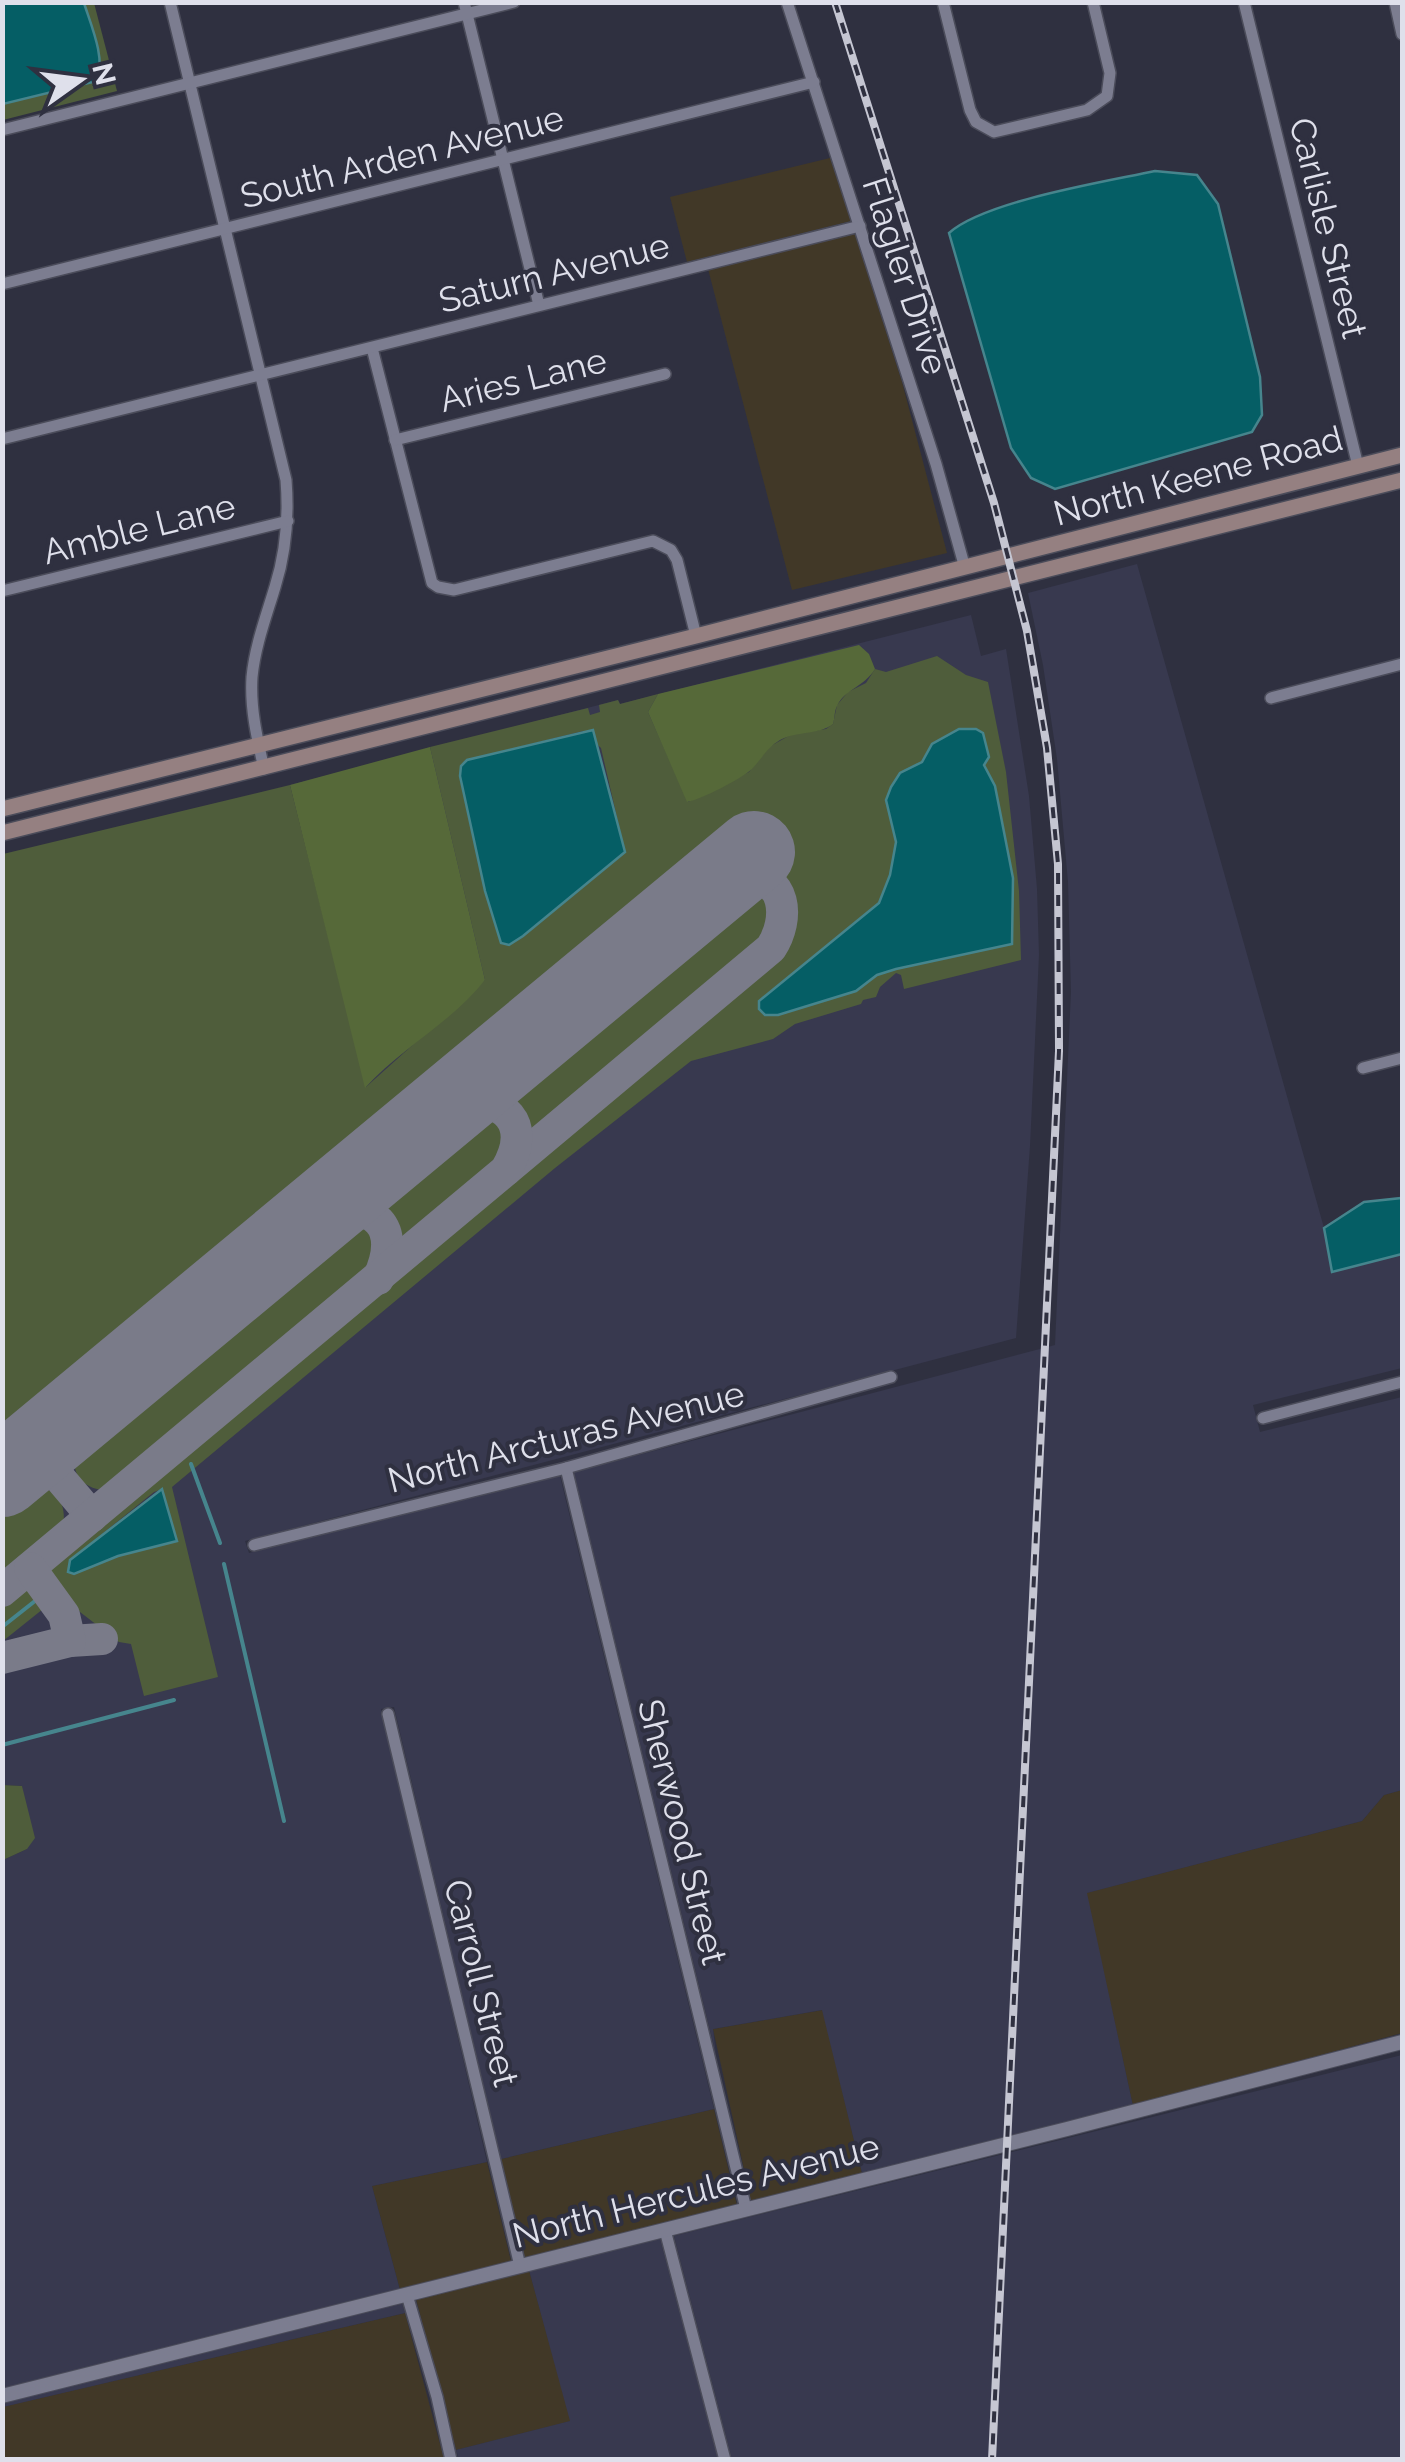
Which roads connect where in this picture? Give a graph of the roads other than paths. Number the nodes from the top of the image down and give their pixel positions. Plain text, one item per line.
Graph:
1 (170, 2) edge
2 (514, 2) edge
3 (787, 2) edge
4 (943, 2) edge
5 (1093, 2) edge
6 (1244, 2) edge
7 (1395, 2) edge
8 (466, 8) edge
9 (1402, 34) edge
10 (814, 82) junction
11 (189, 84) junction
12 (2, 130) edge
13 (502, 160) junction
14 (860, 226) junction
15 (225, 229) junction
16 (2, 284) edge
17 (538, 306) junction
18 (372, 348) junction
19 (262, 374) junction
20 (664, 374) dead end
21 (2, 439) edge
22 (395, 440) junction
23 (1402, 455) edge
24 (1358, 466) junction
25 (1402, 480) edge
26 (288, 521) junction
27 (964, 568) junction
28 (2, 591) edge
29 (696, 636) junction
30 (1402, 664) edge
31 (1271, 698) dead end
32 (258, 745) junction
33 (264, 769) junction
34 (2, 808) edge
35 (2, 833) edge
36 (1402, 1058) edge
37 (1363, 1068) dead end
38 (890, 1377) dead end
39 (1402, 1382) edge
40 (1263, 1418) dead end
41 (566, 1468) junction
42 (254, 1545) dead end
43 (388, 1714) dead end
44 (1402, 2042) edge
45 (746, 2209) junction
46 (665, 2230) junction
47 (520, 2266) junction
48 (407, 2295) junction
49 (2, 2396) edge
50 (451, 2460) edge
51 (725, 2460) edge

1 - 11 street
2 - 8 street
3 - 10 street, Flagler Drive
4 - 5 street
6 - 24 street, Carlisle Street
7 - 9 street
8 - 11 street
8 - 13 street
10 - 13 street, South Arden Avenue
10 - 14 street, Flagler Drive
11 - 12 street
11 - 15 street
13 - 15 street, South Arden Avenue
13 - 17 street
14 - 17 street, Saturn Avenue
14 - 27 street, Flagler Drive
15 - 16 street, South Arden Avenue
15 - 19 street
17 - 18 street, Saturn Avenue
18 - 19 street, Saturn Avenue
18 - 22 street
19 - 21 street, Saturn Avenue
19 - 26 street
20 - 22 street, Aries Lane
22 - 29 street
23 - 24 main road, North Keene Road
24 - 27 main road, North Keene Road
25 - 33 main road, North Keene Road
26 - 28 street, Amble Lane
26 - 32 street
27 - 29 main road, North Keene Road
29 - 32 main road, North Keene Road
30 - 31 street
32 - 33 street
32 - 34 main road, North Keene Road
33 - 35 main road, North Keene Road
36 - 37 street
38 - 41 street, North Arcturas Avenue
39 - 40 street
41 - 42 street, North Arcturas Avenue
41 - 45 street, Sherwood Street
43 - 47 street, Carroll Street
44 - 45 street, North Hercules Avenue
45 - 46 street, North Hercules Avenue
46 - 47 street, North Hercules Avenue
46 - 51 street
47 - 48 street, North Hercules Avenue
48 - 49 street, North Hercules Avenue
48 - 50 street

